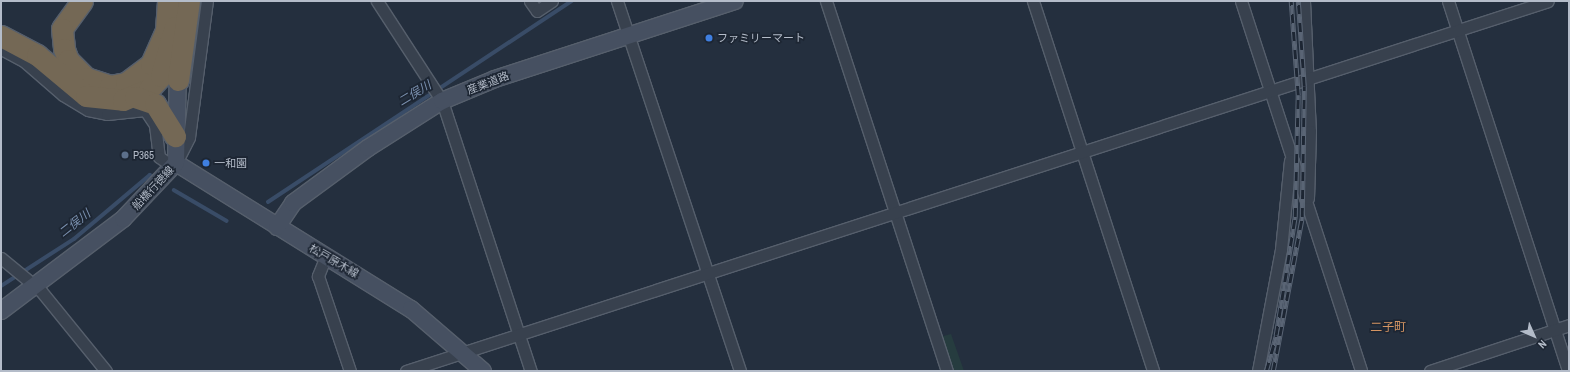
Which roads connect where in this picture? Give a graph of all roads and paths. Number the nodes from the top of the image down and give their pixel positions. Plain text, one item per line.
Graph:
1 (82, 1) edge
2 (169, 1) edge
3 (189, 1) edge
4 (207, 1) edge
5 (377, 1) edge
6 (530, 1) edge
7 (552, 1) edge
8 (617, 1) edge
9 (734, 1) edge
10 (826, 1) edge
11 (1033, 1) edge
12 (1242, 1) edge
13 (1304, 1) edge
14 (1448, 1) edge
15 (1548, 1) edge
16 (175, 27) junction
17 (1457, 29) junction
18 (629, 34) junction
19 (1, 36) edge
20 (1, 49) edge
21 (178, 80) junction
22 (1307, 80) junction
23 (1270, 89) junction
24 (134, 96) junction
25 (442, 101) junction
26 (175, 136) junction
27 (1081, 151) junction
28 (1291, 154) junction
29 (176, 163) junction
30 (1308, 207) junction
31 (896, 211) junction
32 (277, 227) junction
33 (326, 256) junction
34 (1, 258) edge
35 (708, 272) junction
36 (23, 279) junction
37 (1, 311) edge
38 (1569, 325) edge
39 (1555, 330) junction
40 (519, 334) junction
41 (465, 352) junction
42 (106, 371) edge
43 (350, 371) edge
44 (406, 371) edge
45 (483, 371) edge
46 (531, 371) edge
47 (740, 371) edge
48 (947, 371) edge
49 (1153, 371) edge
50 (1258, 371) edge
51 (1361, 371) edge
52 (1430, 371) edge
53 (1568, 371) edge

1 - 2 highway
2 - 16 main road, 船橋行徳線
3 - 21 highway
4 - 29 street
5 - 25 street
6 - 7 street
8 - 18 street
9 - 18 main road, 産業道路
10 - 31 street
11 - 27 street
12 - 23 street
13 - 22 street
14 - 17 street
15 - 17 street
16 - 21 main road, 船橋行徳線
16 - 24 highway
17 - 22 street
17 - 39 street
18 - 25 main road, 産業道路
18 - 35 street
19 - 24 highway
20 - 29 street
21 - 26 main road, 船橋行徳線
22 - 23 street
22 - 30 street
23 - 27 street
23 - 28 street
24 - 26 highway
25 - 32 main road, 産業道路
25 - 40 street
26 - 29 main road, 船橋行徳線
27 - 31 street
27 - 49 street
28 - 30 street
28 - 50 street
29 - 32 main road, 松戸原木線
29 - 36 main road, 船橋行徳線
30 - 51 street
31 - 35 street
31 - 48 street
32 - 33 main road, 松戸原木線
33 - 41 main road, 松戸原木線
33 - 43 street
34 - 36 street
35 - 40 street
35 - 47 street
36 - 37 main road, 船橋行徳線
36 - 42 street
38 - 39 street
39 - 52 street
39 - 53 street
40 - 41 street
40 - 46 street
41 - 44 street
41 - 45 main road, 松戸原木線

